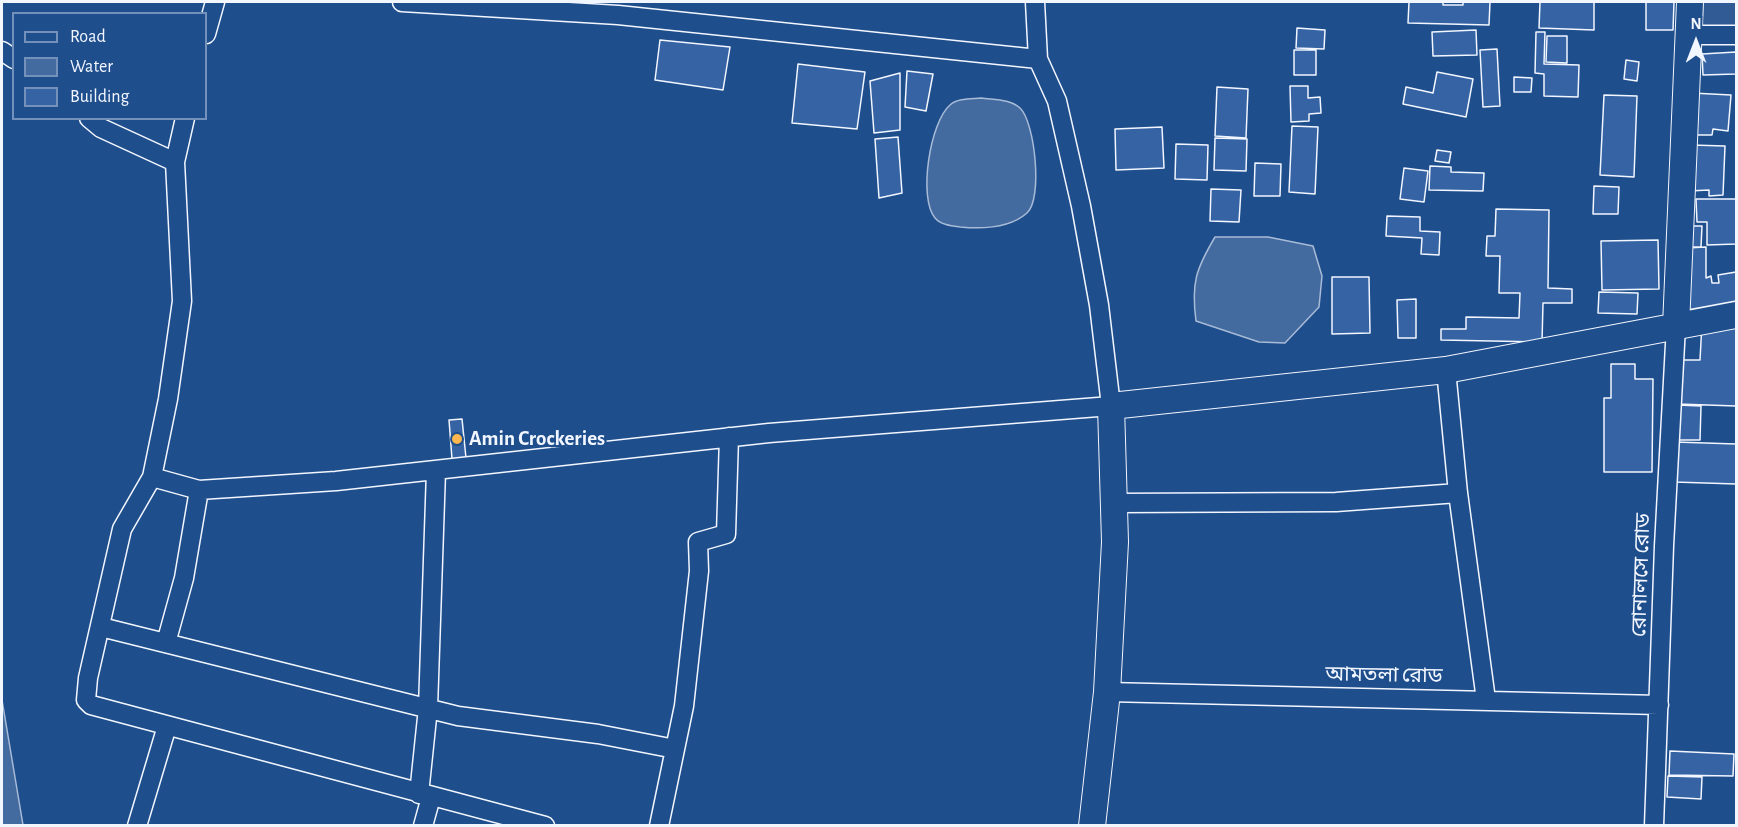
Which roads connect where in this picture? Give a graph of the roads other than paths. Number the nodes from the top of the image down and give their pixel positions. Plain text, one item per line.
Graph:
1 (215, 2) edge
2 (402, 2) edge
3 (1035, 2) edge
4 (1690, 2) edge
5 (207, 30) edge
6 (1688, 35) junction
7 (1737, 35) edge
8 (1038, 59) junction
9 (92, 120) edge
10 (185, 120) edge
11 (175, 162) junction
12 (1737, 315) edge
13 (1676, 326) junction
14 (1446, 370) junction
15 (1111, 406) junction
16 (729, 437) junction
17 (436, 471) junction
18 (152, 477) junction
19 (199, 490) junction
20 (1458, 493) junction
21 (1114, 503) junction
22 (101, 627) junction
23 (166, 643) junction
24 (1107, 692) junction
25 (1486, 700) junction
26 (1659, 705) junction
27 (428, 708) junction
28 (167, 726) junction
29 (675, 749) junction
30 (425, 795) junction
31 (137, 825) edge
32 (423, 825) edge
33 (545, 825) edge
34 (659, 825) edge
35 (1092, 825) edge
36 (1654, 825) edge

1 - 5 street
2 - 8 street
3 - 8 street
4 - 6 main road
6 - 7 street
6 - 13 main road
8 - 15 street
9 - 11 street
10 - 11 street
11 - 18 street
12 - 13 main road
13 - 14 main road
13 - 26 street, রোনালসে রোড
14 - 15 main road
14 - 20 street
15 - 16 street
15 - 21 main road
16 - 17 street
16 - 29 street
17 - 19 street
17 - 27 street
18 - 19 street
18 - 22 street
19 - 23 street
20 - 21 street
20 - 25 street
21 - 24 main road
22 - 23 street
22 - 28 street
23 - 27 street
24 - 25 street, আমতলা রোড
24 - 35 main road
25 - 26 street, আমতলা রোড
26 - 36 street, রোনালসে রোড
27 - 29 street
27 - 30 street
28 - 30 street
28 - 31 street
29 - 34 street
30 - 32 street
30 - 33 street

